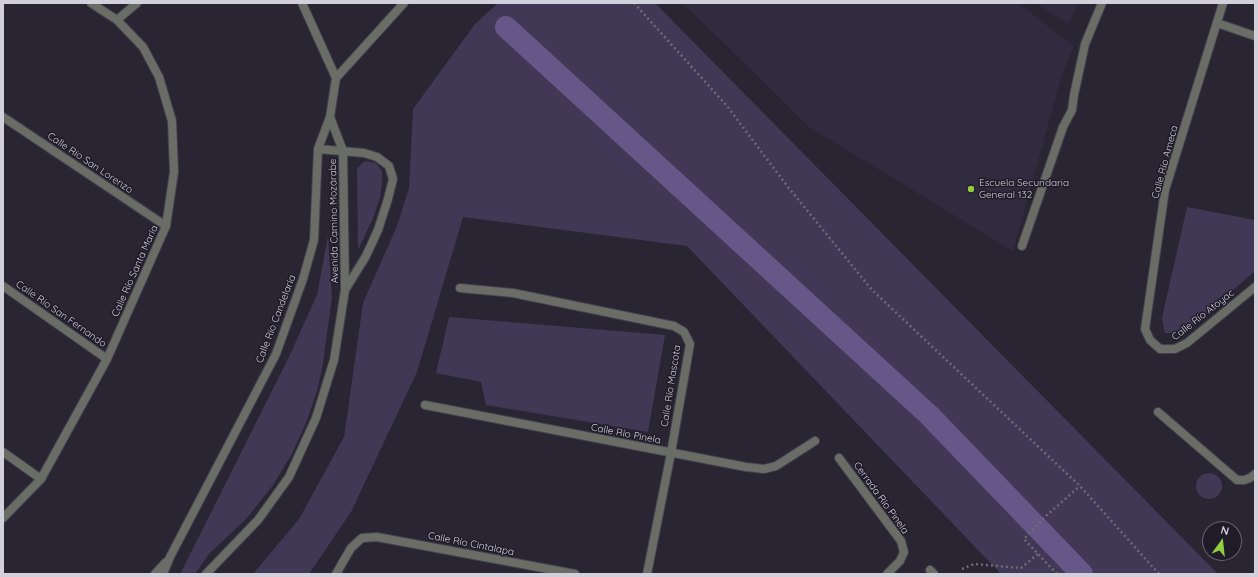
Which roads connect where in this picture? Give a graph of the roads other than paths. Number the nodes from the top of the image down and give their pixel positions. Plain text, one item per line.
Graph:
1 (90, 3) edge
2 (137, 3) edge
3 (302, 3) edge
4 (404, 3) edge
5 (1102, 3) edge
6 (1223, 3) edge
7 (117, 20) junction
8 (1217, 23) junction
9 (1255, 36) edge
10 (336, 78) junction
11 (3, 117) edge
12 (330, 117) junction
13 (318, 149) junction
14 (343, 151) junction
15 (166, 226) junction
16 (1022, 246) dead end
17 (3, 286) edge
18 (1255, 287) edge
19 (460, 288) dead end
20 (345, 290) junction
21 (1160, 349) joint
22 (107, 359) junction
23 (426, 405) dead end
24 (1158, 412) dead end
25 (815, 440) dead end
26 (3, 452) edge
27 (671, 453) junction
28 (839, 458) dead end
29 (1255, 474) edge
30 (41, 479) junction
31 (3, 518) edge
32 (170, 557) junction
33 (155, 574) edge
34 (163, 574) edge
35 (206, 574) edge
36 (336, 574) edge
37 (575, 574) edge
38 (647, 574) edge
39 (886, 574) edge

1 - 7 street, Calle Río Santa María
2 - 7 street
3 - 10 street
4 - 10 street
5 - 16 street
6 - 8 street, Calle Río Ameca
7 - 15 street, Calle Río Santa María
8 - 9 street
8 - 21 street, Calle Río Ameca
10 - 12 street, Calle Río Candelaria
11 - 15 street, Calle Río San Lorenzo
12 - 13 street, Calle Río Candelaria
12 - 14 street, Calle Río Candelaria
13 - 14 street, Avenida Camino Mozárabe
13 - 32 street, Calle Río Candelaria
14 - 20 street, Avenida Camino Mozárabe
14 - 20 street, Avenida Camino Mozárabe
15 - 22 street, Calle Río Santa María
17 - 22 street, Calle Río San Fernando
18 - 21 street, Calle Río Atoyac
19 - 27 street, Calle Río Mascota
20 - 35 street, Avenida Camino Mozárabe
22 - 30 street, Calle Río Santa María
23 - 27 street, Calle Río Pinela
24 - 29 street
25 - 27 street, Calle Río Pinela
26 - 30 street
27 - 38 street, Calle Río Mascota
28 - 39 street, Cerrada Río Pinela
30 - 31 street, Calle Río Santa María
32 - 33 street
32 - 34 street
36 - 37 street, Calle Río Cintalapa

